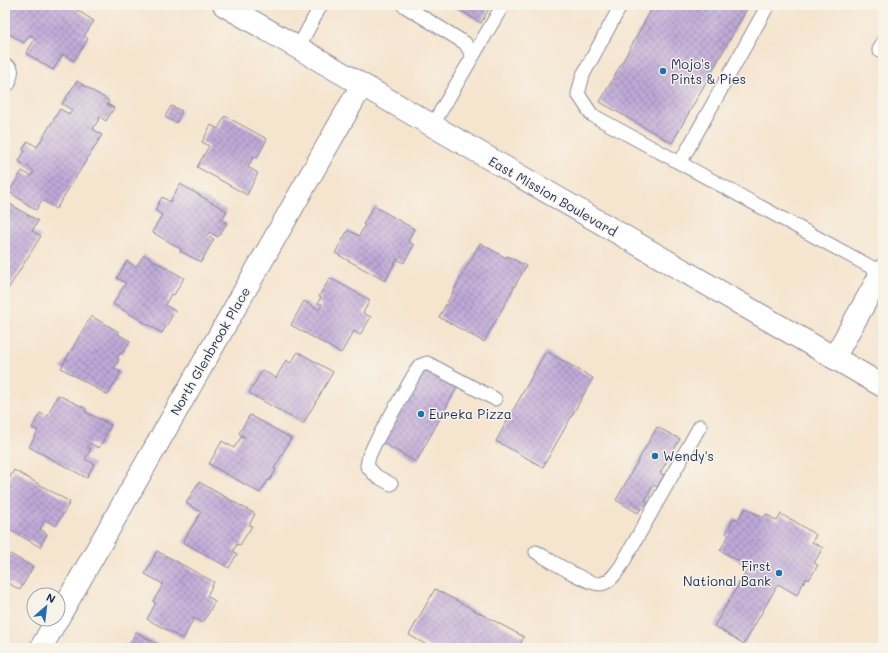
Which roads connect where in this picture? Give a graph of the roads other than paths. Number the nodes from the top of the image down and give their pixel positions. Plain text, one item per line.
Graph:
1 (224, 5) edge
2 (322, 5) edge
3 (403, 5) edge
4 (503, 5) edge
5 (621, 5) edge
6 (768, 5) edge
7 (298, 48) junction
8 (473, 56) junction
9 (5, 70) edge
10 (5, 81) edge
11 (362, 85) junction
12 (432, 126) junction
13 (680, 163) junction
14 (882, 271) edge
15 (834, 358) junction
16 (883, 386) edge
17 (495, 399) dead end
18 (700, 426) dead end
19 (391, 484) dead end
20 (536, 552) dead end
21 (66, 604) edge
22 (53, 627) edge
23 (41, 648) edge

1 - 7 main road, East Mission Boulevard
2 - 7 lane
3 - 8 lane
4 - 8 lane
5 - 13 lane
6 - 13 lane
7 - 11 main road, East Mission Boulevard
8 - 12 lane
9 - 10 main road
11 - 12 main road, East Mission Boulevard
11 - 21 main road, North Glenbrook Place
12 - 15 main road, East Mission Boulevard
13 - 14 lane
14 - 15 main road
15 - 16 main road, East Mission Boulevard
17 - 19 lane
18 - 20 lane
22 - 23 main road, North Glenbrook Place

